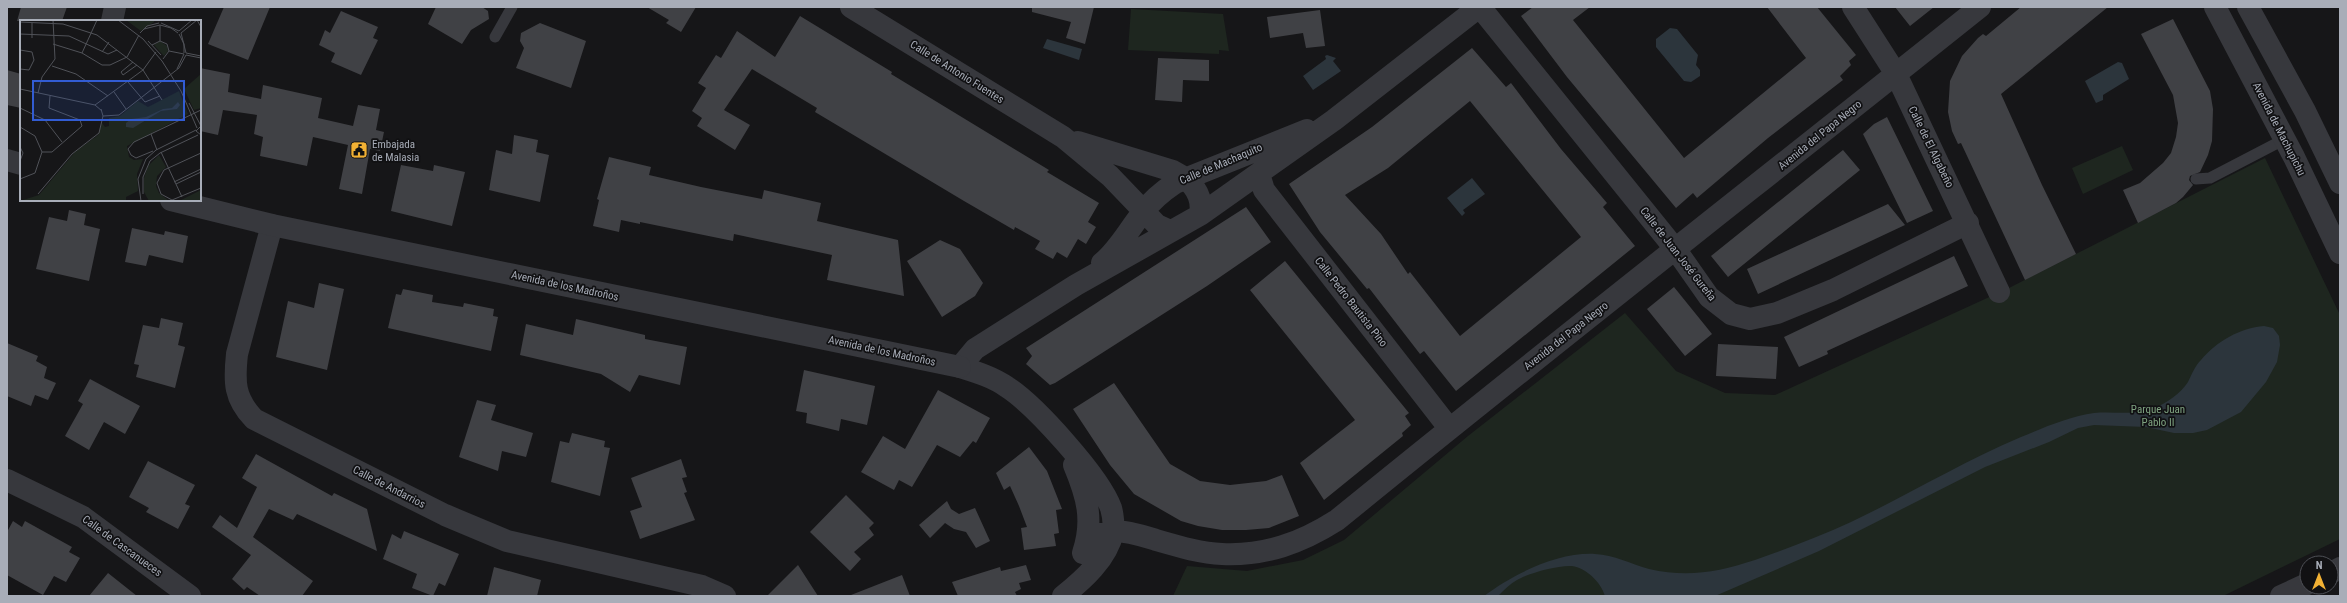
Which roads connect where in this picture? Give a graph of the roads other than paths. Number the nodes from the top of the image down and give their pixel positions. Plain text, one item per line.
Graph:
1 (116, 7) edge
2 (512, 7) edge
3 (851, 7) edge
4 (1480, 7) edge
5 (1853, 7) edge
6 (1980, 7) edge
7 (2215, 7) edge
8 (2248, 7) edge
9 (112, 20) edge
10 (495, 37) dead end
11 (1896, 74) junction
12 (1334, 120) junction
13 (1063, 137) junction
14 (2285, 139) junction
15 (7, 160) edge
16 (20, 164) edge
17 (1259, 174) junction
18 (1185, 177) junction
19 (2196, 179) dead end
20 (2340, 183) edge
21 (175, 201) edge
22 (1143, 211) junction
23 (1200, 215) junction
24 (1968, 223) junction
25 (272, 225) junction
26 (1170, 231) junction
27 (1676, 250) junction
28 (2340, 253) edge
29 (1076, 285) junction
30 (2000, 292) dead end
31 (960, 367) junction
32 (1449, 428) junction
33 (1056, 434) junction
34 (7, 480) edge
35 (1113, 531) junction
36 (1086, 543) junction
37 (2299, 588) edge
38 (190, 596) edge
39 (725, 596) edge
40 (1063, 596) edge
41 (2281, 596) edge

1 - 9 street
2 - 10 lane
3 - 13 street, Calle de Antonio Fuentes
4 - 12 street, Calle de Machaquito
4 - 27 street, Calle de Juan José Gureña
5 - 11 street, Calle de El Algabeño
6 - 11 street, Avenida del Papa Negro
7 - 14 street, Avenida de Machupichu
8 - 20 street
11 - 24 street, Calle de El Algabeño
11 - 27 street, Avenida del Papa Negro
12 - 17 street, Calle de Machaquito
12 - 18 street, Calle de Machaquito
13 - 18 street, Calle de Antonio Fuentes
13 - 22 street, Calle de Antonio Fuentes
14 - 19 lane
14 - 28 street, Avenida de Machupichu
15 - 16 street
17 - 23 street, Calle de Machaquito
17 - 32 street, Calle Pedro Bautista Pino
18 - 22 street, Calle de Machaquito
18 - 23 street
21 - 25 street, Avenida de los Madroños
22 - 26 street, Calle de Antonio Fuentes
22 - 29 street, Calle de Machaquito
23 - 26 street, Calle de Machaquito
24 - 27 street, Calle de Juan José Gureña
24 - 30 street, Calle de El Algabeño
25 - 31 street, Avenida de los Madroños
25 - 39 street, Calle de Andarrios
26 - 29 street, Calle de Machaquito
27 - 32 street, Avenida del Papa Negro
29 - 31 street, Calle de Machaquito
31 - 33 street
32 - 35 street, Avenida del Papa Negro
33 - 35 street
33 - 36 street
34 - 38 street, Calle de Cascanueces
35 - 36 street, Avenida del Papa Negro
35 - 40 street
36 - 40 street
37 - 41 street

